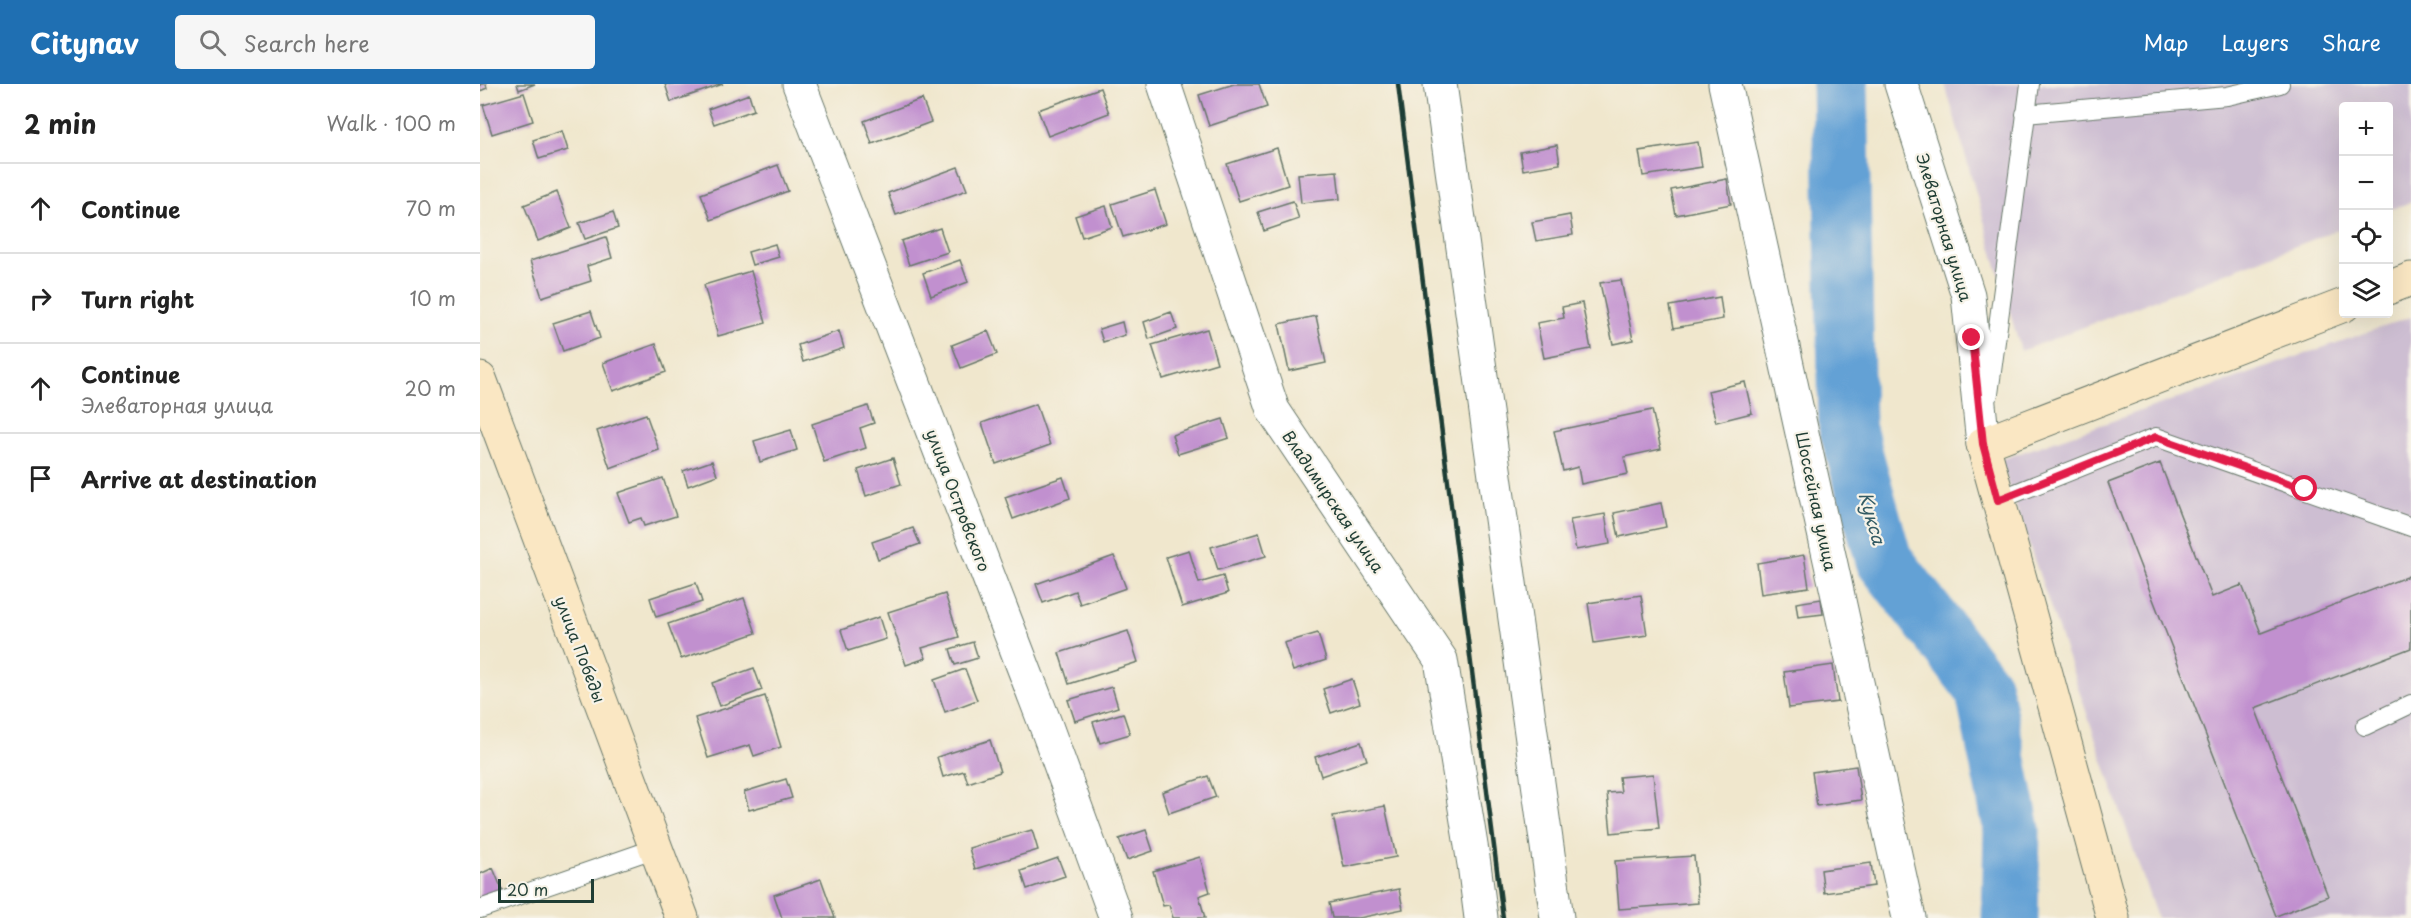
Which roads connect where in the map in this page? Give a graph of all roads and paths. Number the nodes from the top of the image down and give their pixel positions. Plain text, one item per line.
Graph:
1 (799, 84) edge
2 (1164, 84) edge
3 (1440, 84) edge
4 (1725, 84) edge
5 (1901, 84) edge
6 (2031, 84) edge
7 (2280, 84) edge
8 (2025, 114) junction
9 (2411, 279) edge
10 (2393, 286) edge
11 (2339, 307) edge
12 (480, 379) edge
13 (1983, 444) junction
14 (1998, 500) junction
15 (2411, 527) edge
16 (2409, 708) edge
17 (2365, 726) dead end
18 (656, 848) junction
19 (480, 909) edge
20 (682, 918) edge
21 (1116, 918) edge
22 (1480, 918) edge
23 (1557, 918) edge
24 (1909, 918) edge
25 (2113, 918) edge

1 - 21 street, улица Островского
2 - 22 street, Владимирская улица
3 - 23 street
4 - 24 street, Шоссейная улица
5 - 13 street, Элеваторная улица
6 - 8 lane
7 - 8 lane
8 - 13 lane
9 - 10 street
11 - 13 street
12 - 18 street, улица Победы
13 - 14 street
14 - 15 lane
14 - 25 street
16 - 17 lane
18 - 19 lane
18 - 20 street, улица Победы

